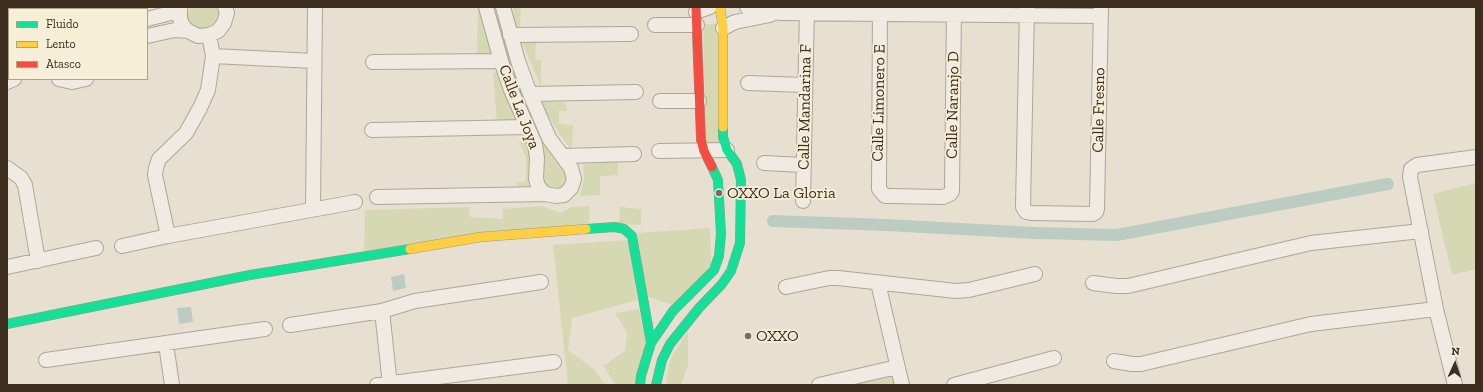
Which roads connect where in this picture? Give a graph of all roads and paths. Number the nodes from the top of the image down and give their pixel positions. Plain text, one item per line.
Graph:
1 (225, 7) edge
2 (315, 7) edge
3 (710, 7) edge
4 (720, 7) edge
5 (747, 7) edge
6 (180, 9) edge
7 (503, 9) edge
8 (487, 10) edge
9 (807, 10) edge
10 (880, 10) edge
11 (954, 11) edge
12 (1027, 11) edge
13 (1101, 12) edge
14 (780, 13) junction
15 (696, 15) edge
16 (148, 19) edge
17 (655, 25) dead end
18 (723, 28) junction
19 (188, 31) junction
20 (631, 34) dead end
21 (209, 35) junction
22 (510, 35) junction
23 (148, 36) edge
24 (213, 56) junction
25 (314, 61) junction
26 (501, 61) junction
27 (373, 62) dead end
28 (63, 80) edge
29 (81, 80) edge
30 (748, 83) dead end
31 (805, 85) junction
32 (636, 92) dead end
33 (530, 94) junction
34 (660, 101) dead end
35 (699, 101) junction
36 (528, 127) junction
37 (372, 130) dead end
38 (727, 150) junction
39 (658, 151) dead end
40 (704, 151) junction
41 (634, 154) dead end
42 (563, 156) junction
43 (1476, 156) edge
44 (764, 163) dead end
45 (803, 165) junction
46 (7, 168) edge
47 (545, 194) junction
48 (950, 194) joint
49 (377, 197) dead end
50 (803, 201) dead end
51 (355, 202) dead end
52 (313, 209) junction
53 (1421, 231) junction
54 (168, 236) junction
55 (122, 246) dead end
56 (96, 248) dead end
57 (38, 260) junction
58 (7, 268) edge
59 (1035, 274) dead end
60 (541, 282) dead end
61 (878, 283) junction
62 (1093, 283) dead end
63 (786, 287) dead end
64 (1436, 309) junction
65 (382, 311) junction
66 (7, 324) edge
67 (290, 325) dead end
68 (265, 329) dead end
69 (651, 343) junction
70 (166, 344) junction
71 (1054, 358) dead end
72 (46, 360) dead end
73 (1114, 361) dead end
74 (554, 362) dead end
75 (897, 367) junction
76 (385, 384) edge
77 (172, 385) edge
78 (640, 385) edge
79 (656, 385) edge
80 (819, 385) edge
81 (902, 385) edge
82 (954, 385) edge
83 (1455, 385) edge

1 - 21 street
2 - 25 street
3 - 15 street
4 - 18 street
5 - 14 street
6 - 16 street
6 - 19 street
7 - 8 street
7 - 22 street, Calle La Joya
8 - 26 street, Calle La Joya
9 - 10 street
9 - 14 street
9 - 31 street, Calle Mandarina F
10 - 11 street
10 - 48 street, Calle Limonero E
11 - 12 street
11 - 48 street, Calle Naranjo D
12 - 13 street
12 - 13 street, Calle Fresno
14 - 18 street
15 - 17 street
15 - 35 street
18 - 38 street
19 - 21 street
19 - 23 street
20 - 22 street
21 - 24 street
22 - 33 street, Calle La Joya
24 - 25 street
24 - 54 street
25 - 52 street
26 - 27 street
26 - 36 street, Calle La Joya
28 - 29 street
30 - 31 street
31 - 45 street, Calle Mandarina F
32 - 33 street
33 - 42 street, Calle La Joya
34 - 35 street
35 - 40 street
36 - 37 street
36 - 47 street, Calle La Joya
38 - 40 street
38 - 79 street
39 - 40 street
40 - 69 street
41 - 42 street
42 - 47 street, Calle La Joya
43 - 53 street
44 - 45 street
45 - 50 street, Calle Mandarina F
46 - 57 street
47 - 49 street
51 - 52 street
52 - 54 street
53 - 62 street
53 - 64 street
54 - 55 street
56 - 57 street
57 - 58 street
59 - 61 street
60 - 65 street
61 - 63 street
61 - 75 street
64 - 73 street
64 - 83 street
65 - 67 street
65 - 76 street
66 - 69 street
68 - 70 street
69 - 78 street
70 - 72 street
70 - 77 street
71 - 82 street
74 - 76 street
75 - 80 street
75 - 81 street

